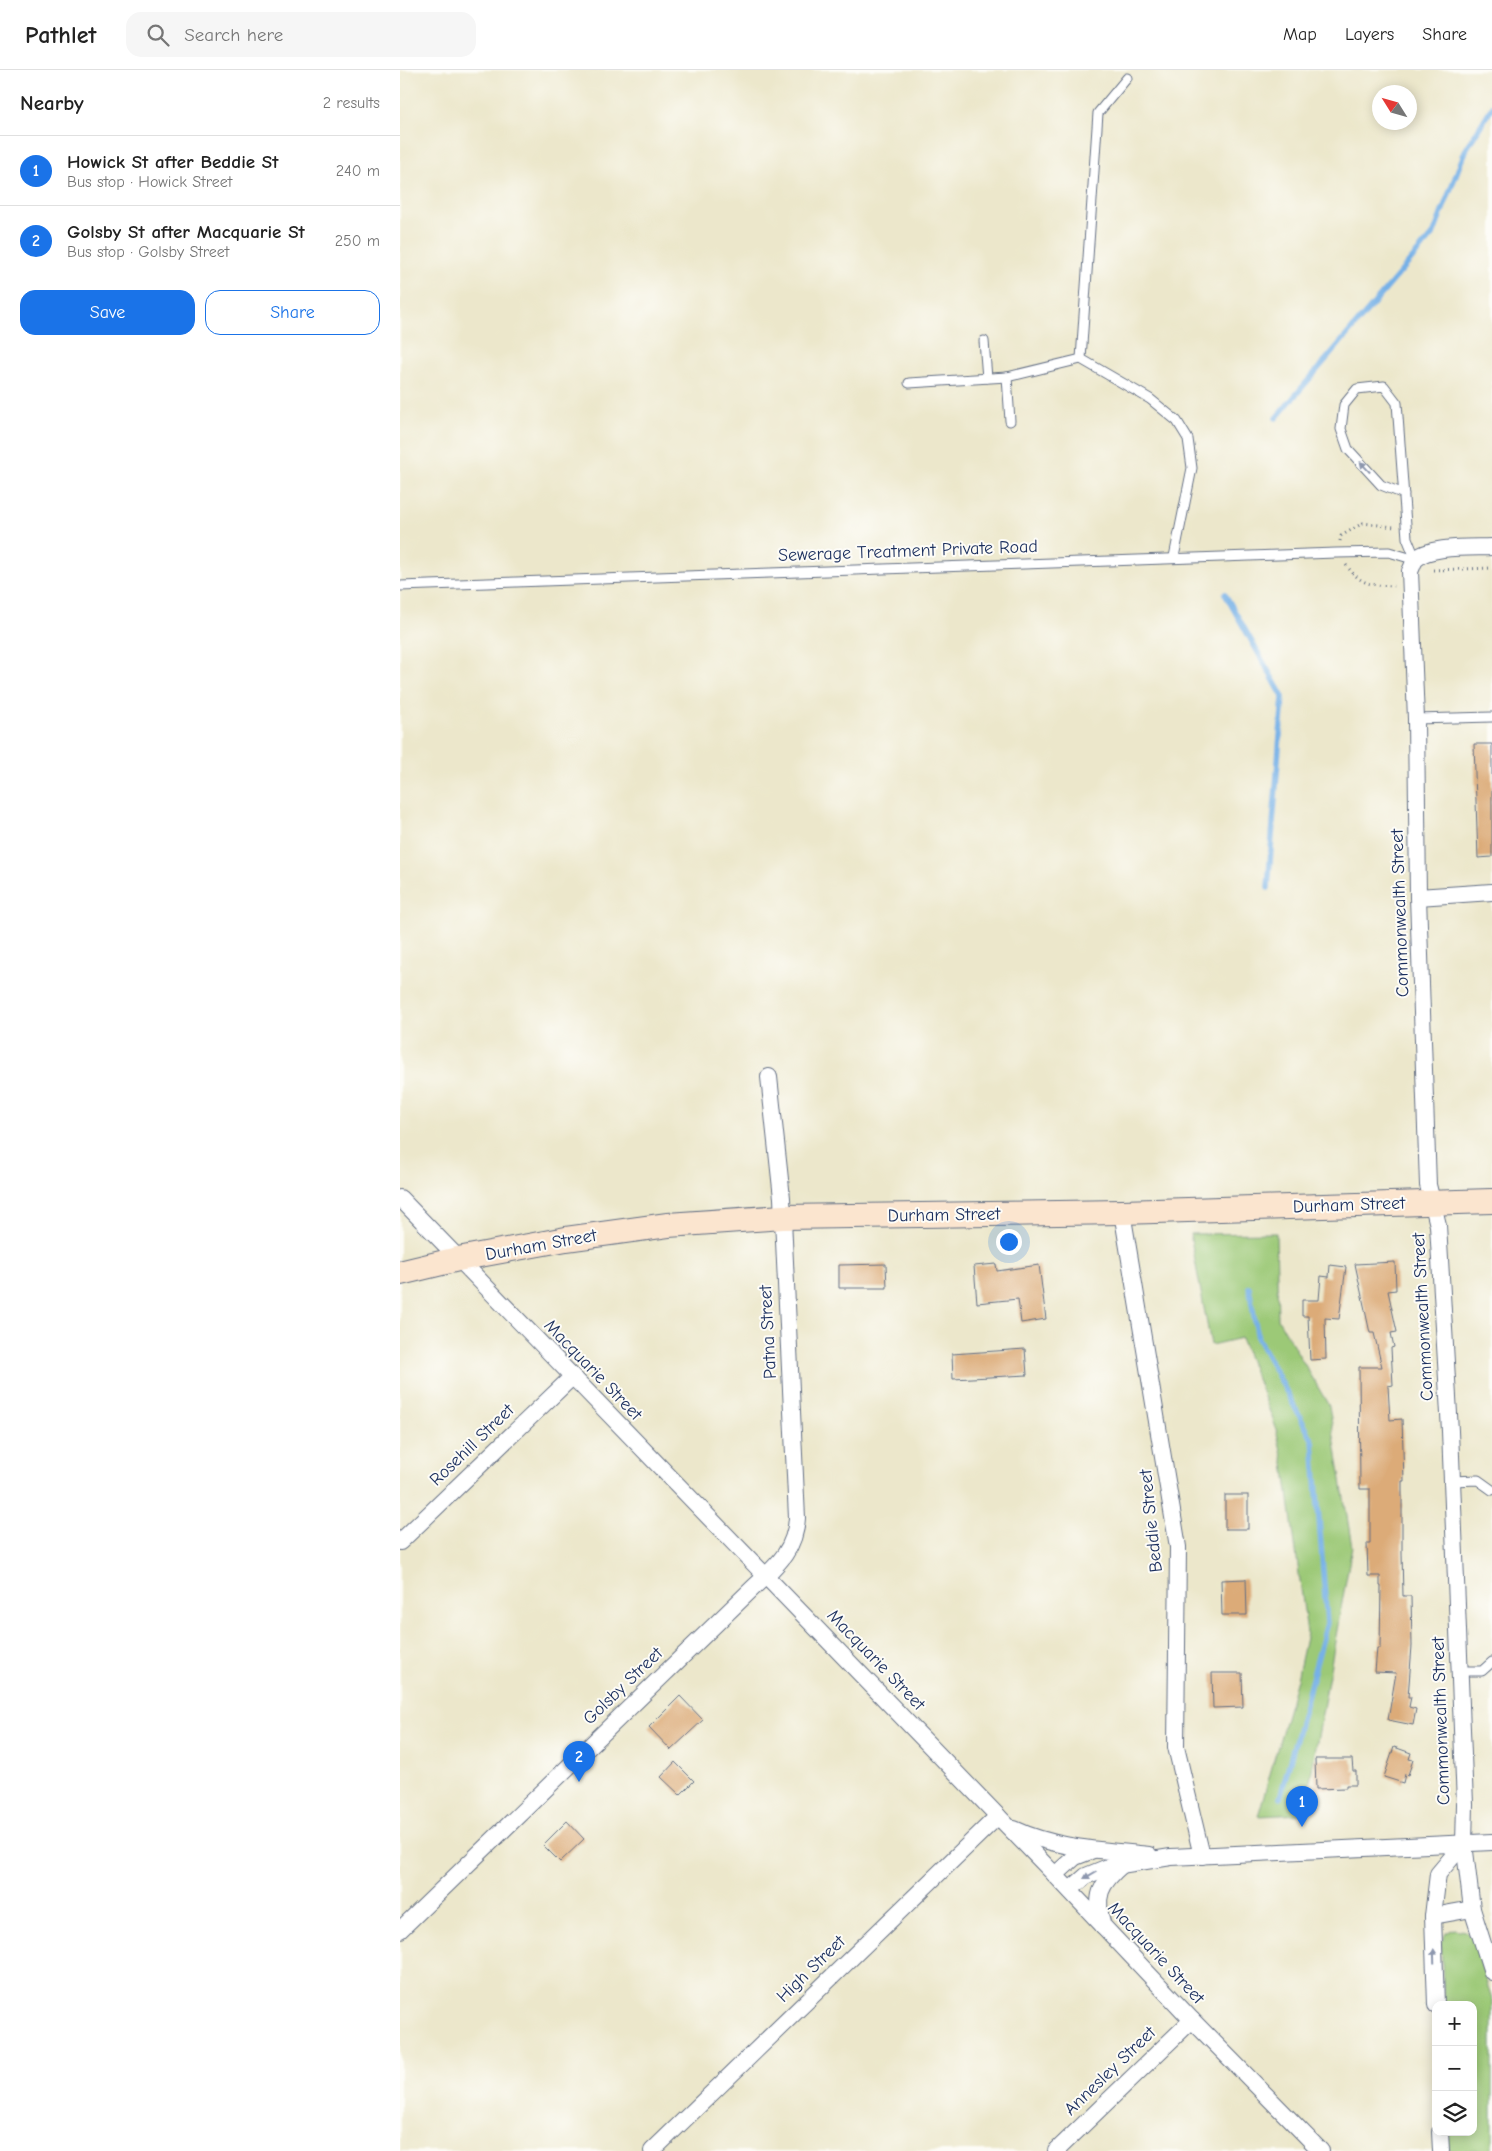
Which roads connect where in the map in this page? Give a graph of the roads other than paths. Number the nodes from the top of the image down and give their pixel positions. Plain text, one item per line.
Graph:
1 (1127, 78) dead end
2 (984, 341) dead end
3 (1081, 360) junction
4 (1007, 377) junction
5 (987, 378) junction
6 (909, 383) dead end
7 (1010, 421) dead end
8 (1404, 494) junction
9 (1492, 547) edge
10 (1174, 557) junction
11 (1412, 573) junction
12 (400, 586) edge
13 (1492, 717) edge
14 (1416, 719) junction
15 (1492, 892) edge
16 (1418, 897) junction
17 (769, 1077) dead end
18 (400, 1198) edge
19 (1492, 1201) edge
20 (1433, 1203) junction
21 (1122, 1212) junction
22 (783, 1218) junction
23 (458, 1259) junction
24 (400, 1273) edge
25 (572, 1377) junction
26 (1452, 1480) junction
27 (1492, 1490) edge
28 (400, 1542) edge
29 (766, 1575) junction
30 (1492, 1662) edge
31 (1459, 1671) junction
32 (1002, 1820) junction
33 (1492, 1842) edge
34 (1464, 1843) junction
35 (1095, 1849) junction
36 (1202, 1856) junction
37 (1171, 1858) junction
38 (1122, 1865) junction
39 (1055, 1875) junction
40 (1070, 1890) junction
41 (1472, 1910) junction
42 (1433, 1916) junction
43 (1103, 1926) junction
44 (400, 1930) edge
45 (1492, 1972) edge
46 (1436, 2001) edge
47 (1192, 2020) junction
48 (1440, 2136) edge
49 (652, 2151) edge
50 (1056, 2151) edge
51 (1321, 2151) edge
52 (1441, 2151) edge

1 - 3 lane
2 - 5 lane
3 - 4 lane
3 - 10 lane
4 - 5 lane
4 - 7 lane
5 - 6 lane
8 -> 8 lane
8 - 11 lane
9 - 11 street
10 - 11 lane, Sewerage Treatment Private Road
10 - 12 lane, Sewerage Treatment Private Road
11 - 14 street, Commonwealth Street
13 - 14 lane
14 - 16 street, Commonwealth Street
15 - 16 street
16 - 20 street, Commonwealth Street
17 - 22 street, Patna Street
18 - 23 street, Macquarie Street
19 - 20 main road, Durham Street
20 - 21 main road, Durham Street
20 - 26 street, Commonwealth Street
21 - 22 main road, Durham Street
21 - 36 street, Beddie Street
22 - 23 main road, Durham Street
22 - 29 street, Patna Street
23 - 24 main road, Durham Street
23 - 25 street, Macquarie Street
25 - 28 street, Rosehill Street
25 - 29 street, Macquarie Street
26 - 27 lane
26 - 31 street, Commonwealth Street
29 - 32 street, Macquarie Street
29 - 44 street, Golsby Street
30 - 31 lane
31 - 34 street, Commonwealth Street
32 - 35 street
32 - 39 street, Macquarie Street
32 - 49 street, High Street
33 - 34 street
34 - 36 street
34 - 41 street, Commonwealth Street
34 - 42 street
35 - 37 street
35 - 39 street
36 - 37 street
37 - 38 street
38 -> 40 street
38 - 43 street
39 - 40 street, Macquarie Street
40 - 43 street, Macquarie Street
41 - 42 street
41 - 45 street, Commonwealth Street
46 -> 42 street
43 - 47 street, Macquarie Street
47 - 50 street, Annesley Street
47 - 51 street, Macquarie Street
48 - 52 street

